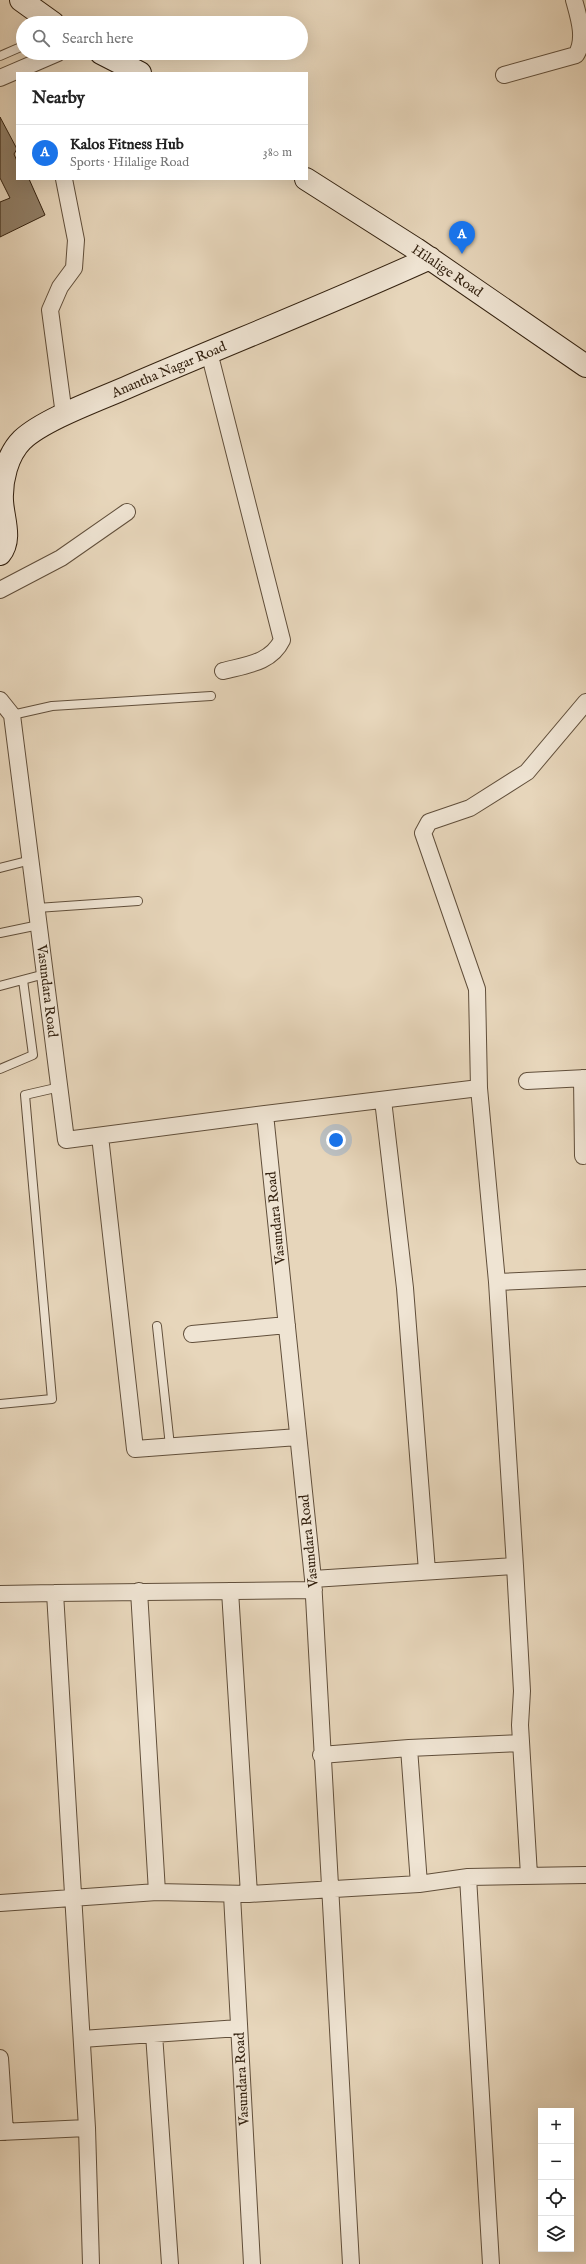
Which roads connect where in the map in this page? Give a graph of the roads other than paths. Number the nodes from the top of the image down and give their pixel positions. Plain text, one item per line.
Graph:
1 (21, 0) edge
2 (574, 0) edge
3 (43, 16) edge
4 (16, 49) edge
5 (0, 56) edge
6 (42, 60) edge
7 (115, 60) edge
8 (138, 72) edge
9 (504, 75) dead end
10 (0, 78) edge
11 (64, 180) edge
12 (308, 180) edge
13 (430, 258) junction
14 (209, 352) junction
15 (586, 366) edge
16 (64, 415) junction
17 (127, 512) dead end
18 (0, 554) edge
19 (0, 590) edge
20 (223, 671) dead end
21 (211, 696) dead end
22 (0, 700) edge
23 (586, 702) edge
24 (12, 715) junction
25 (31, 860) junction
26 (0, 868) edge
27 (138, 901) dead end
28 (37, 908) junction
29 (39, 925) junction
30 (0, 933) edge
31 (45, 974) junction
32 (23, 980) junction
33 (0, 986) edge
34 (0, 1069) edge
35 (584, 1078) edge
36 (527, 1081) dead end
37 (60, 1087) junction
38 (479, 1088) junction
39 (383, 1100) junction
40 (265, 1114) junction
41 (100, 1136) junction
42 (583, 1156) dead end
43 (586, 1278) edge
44 (497, 1282) junction
45 (287, 1325) junction
46 (157, 1326) dead end
47 (192, 1334) dead end
48 (0, 1404) edge
49 (298, 1438) junction
50 (170, 1446) junction
51 (515, 1566) junction
52 (427, 1570) junction
53 (313, 1584) junction
54 (139, 1591) junction
55 (230, 1591) junction
56 (55, 1592) junction
57 (0, 1594) edge
58 (521, 1743) junction
59 (409, 1748) junction
60 (321, 1755) junction
61 (529, 1875) junction
62 (586, 1875) edge
63 (468, 1877) junction
64 (419, 1884) junction
65 (329, 1889) junction
66 (157, 1892) junction
67 (249, 1894) junction
68 (232, 1895) junction
69 (74, 1898) junction
70 (0, 1903) edge
71 (239, 2028) junction
72 (154, 2034) junction
73 (82, 2039) junction
74 (0, 2058) edge
75 (87, 2128) junction
76 (3, 2132) edge
77 (91, 2264) edge
78 (170, 2264) edge
79 (252, 2264) edge
80 (351, 2264) edge
81 (491, 2264) edge

1 - 3 street
2 - 9 street
4 - 5 lane
6 - 10 street
7 - 8 street
11 - 16 street
12 - 13 street, Hilalige Road
13 - 14 street, Anantha Nagar Road
13 - 15 street, Hilalige Road
14 - 16 street, Anantha Nagar Road
14 - 20 street
16 - 18 street, Anantha Nagar Road
17 - 19 street
21 - 24 lane
22 - 24 street
23 - 38 street
24 - 25 street, Vasundara Road
25 - 26 lane
25 - 28 street, Vasundara Road
27 - 28 lane
28 - 29 street, Vasundara Road
29 - 30 lane
29 - 31 street, Vasundara Road
31 - 32 lane
31 - 37 street, Vasundara Road
32 - 33 lane
32 - 34 lane
35 - 36 street
35 - 42 street
37 - 41 street, Vasundara Road
37 - 48 lane
38 - 39 street
38 - 44 street
39 - 40 street
39 - 52 street
40 - 41 street, Vasundara Road
40 - 45 street, Vasundara Road
41 - 50 street
43 - 44 street
44 - 51 street
45 - 47 street
45 - 49 street, Vasundara Road
46 - 50 lane
49 - 50 street
49 - 53 street, Vasundara Road
51 - 52 street
51 - 58 street
52 - 53 street
53 - 55 street
53 - 60 street, Vasundara Road
54 - 55 street
54 - 56 street
54 - 66 street
55 - 67 street
56 - 57 street
56 - 69 street
58 - 59 street
58 - 61 street
59 - 60 street
59 - 64 street
60 - 65 street, Vasundara Road
61 - 62 street
61 - 63 street
63 - 64 street
63 - 81 street
64 - 65 street
65 - 67 street
65 - 80 street, Vasundara Road
66 - 68 street
66 - 69 street
67 - 68 street
68 - 71 street, Vasundara Road
69 - 70 street
69 - 73 street
71 - 72 street
71 - 79 street, Vasundara Road
72 - 73 street
72 - 78 street
73 - 75 street
74 - 76 street
75 - 76 street
75 - 77 street

